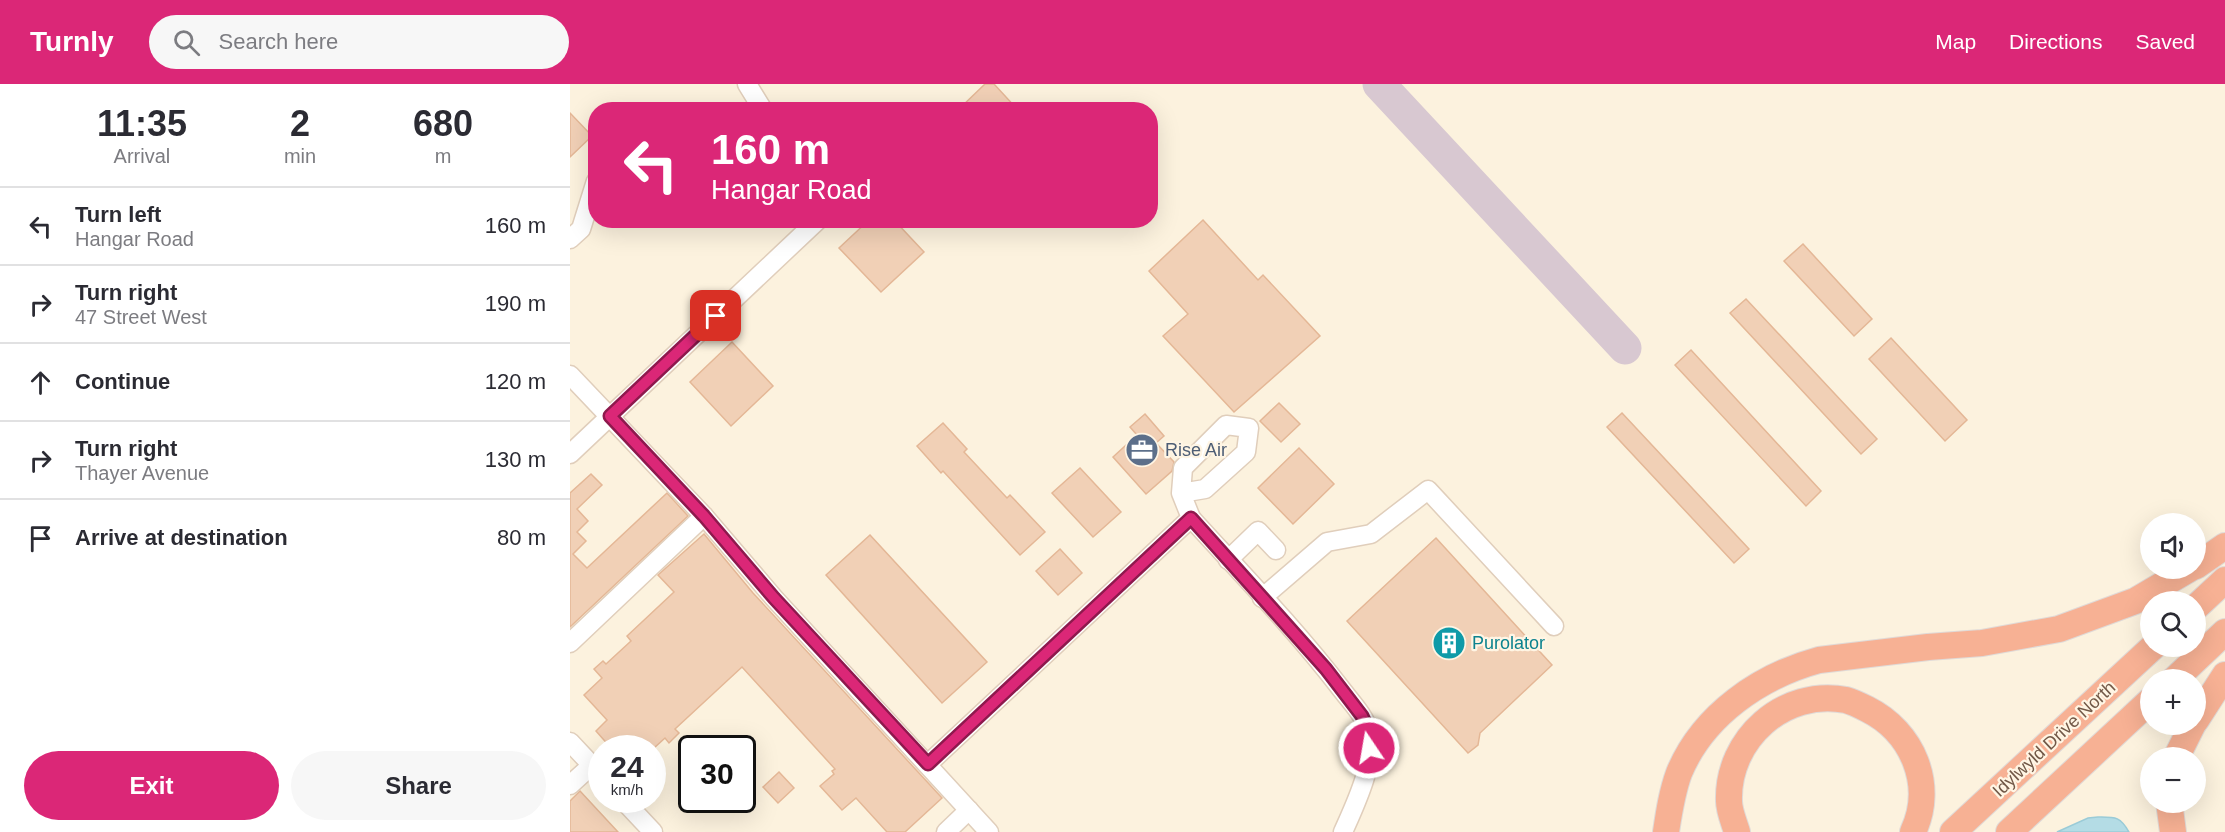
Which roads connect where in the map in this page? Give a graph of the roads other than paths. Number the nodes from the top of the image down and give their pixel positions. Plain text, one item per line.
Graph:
1 (747, 84) edge
2 (758, 102) edge
3 (588, 208) edge
4 (810, 228) edge
5 (570, 239) edge
6 (570, 375) edge
7 (610, 416) junction
8 (570, 454) edge
9 (1181, 493) dead end
10 (704, 516) junction
11 (1191, 518) junction
12 (2225, 546) edge
13 (1276, 550) dead end
14 (2206, 559) edge
15 (1228, 560) junction
16 (2172, 579) edge
17 (2225, 580) edge
18 (1262, 598) junction
19 (2206, 598) edge
20 (1554, 626) dead end
21 (2225, 632) edge
22 (570, 643) edge
23 (2142, 657) edge
24 (2186, 669) edge
25 (2225, 675) edge
26 (2206, 704) edge
27 (2140, 710) edge
28 (570, 742) edge
29 (588, 761) edge
30 (928, 764) junction
31 (588, 776) edge
32 (570, 785) edge
33 (1672, 793) junction
34 (969, 810) junction
35 (635, 813) edge
36 (2171, 813) edge
37 (652, 832) edge
38 (946, 832) edge
39 (989, 832) edge
40 (1343, 832) edge
41 (1646, 832) edge
42 (1666, 832) edge
43 (1737, 832) edge
44 (1913, 832) edge
45 (1953, 832) edge
46 (2009, 832) edge
47 (2174, 832) edge

1 - 2 street
3 - 5 street
4 - 7 street
6 - 7 street
7 - 8 street
7 - 10 street
9 - 11 street
10 - 22 street
10 - 30 street
11 - 15 street
11 - 30 street
12 - 14 highway
13 - 15 street
15 - 18 street
16 - 33 highway
17 - 19 highway
18 - 20 street
18 - 40 street
21 - 24 highway
23 - 45 highway, Idylwyld Drive North
25 - 26 highway
27 - 46 highway, Idylwyld Drive North
28 - 29 street
30 - 34 street
31 - 32 street
33 - 41 highway
33 - 42 highway
34 - 38 street
34 - 39 street
35 - 37 street
36 - 47 highway
43 - 44 highway

